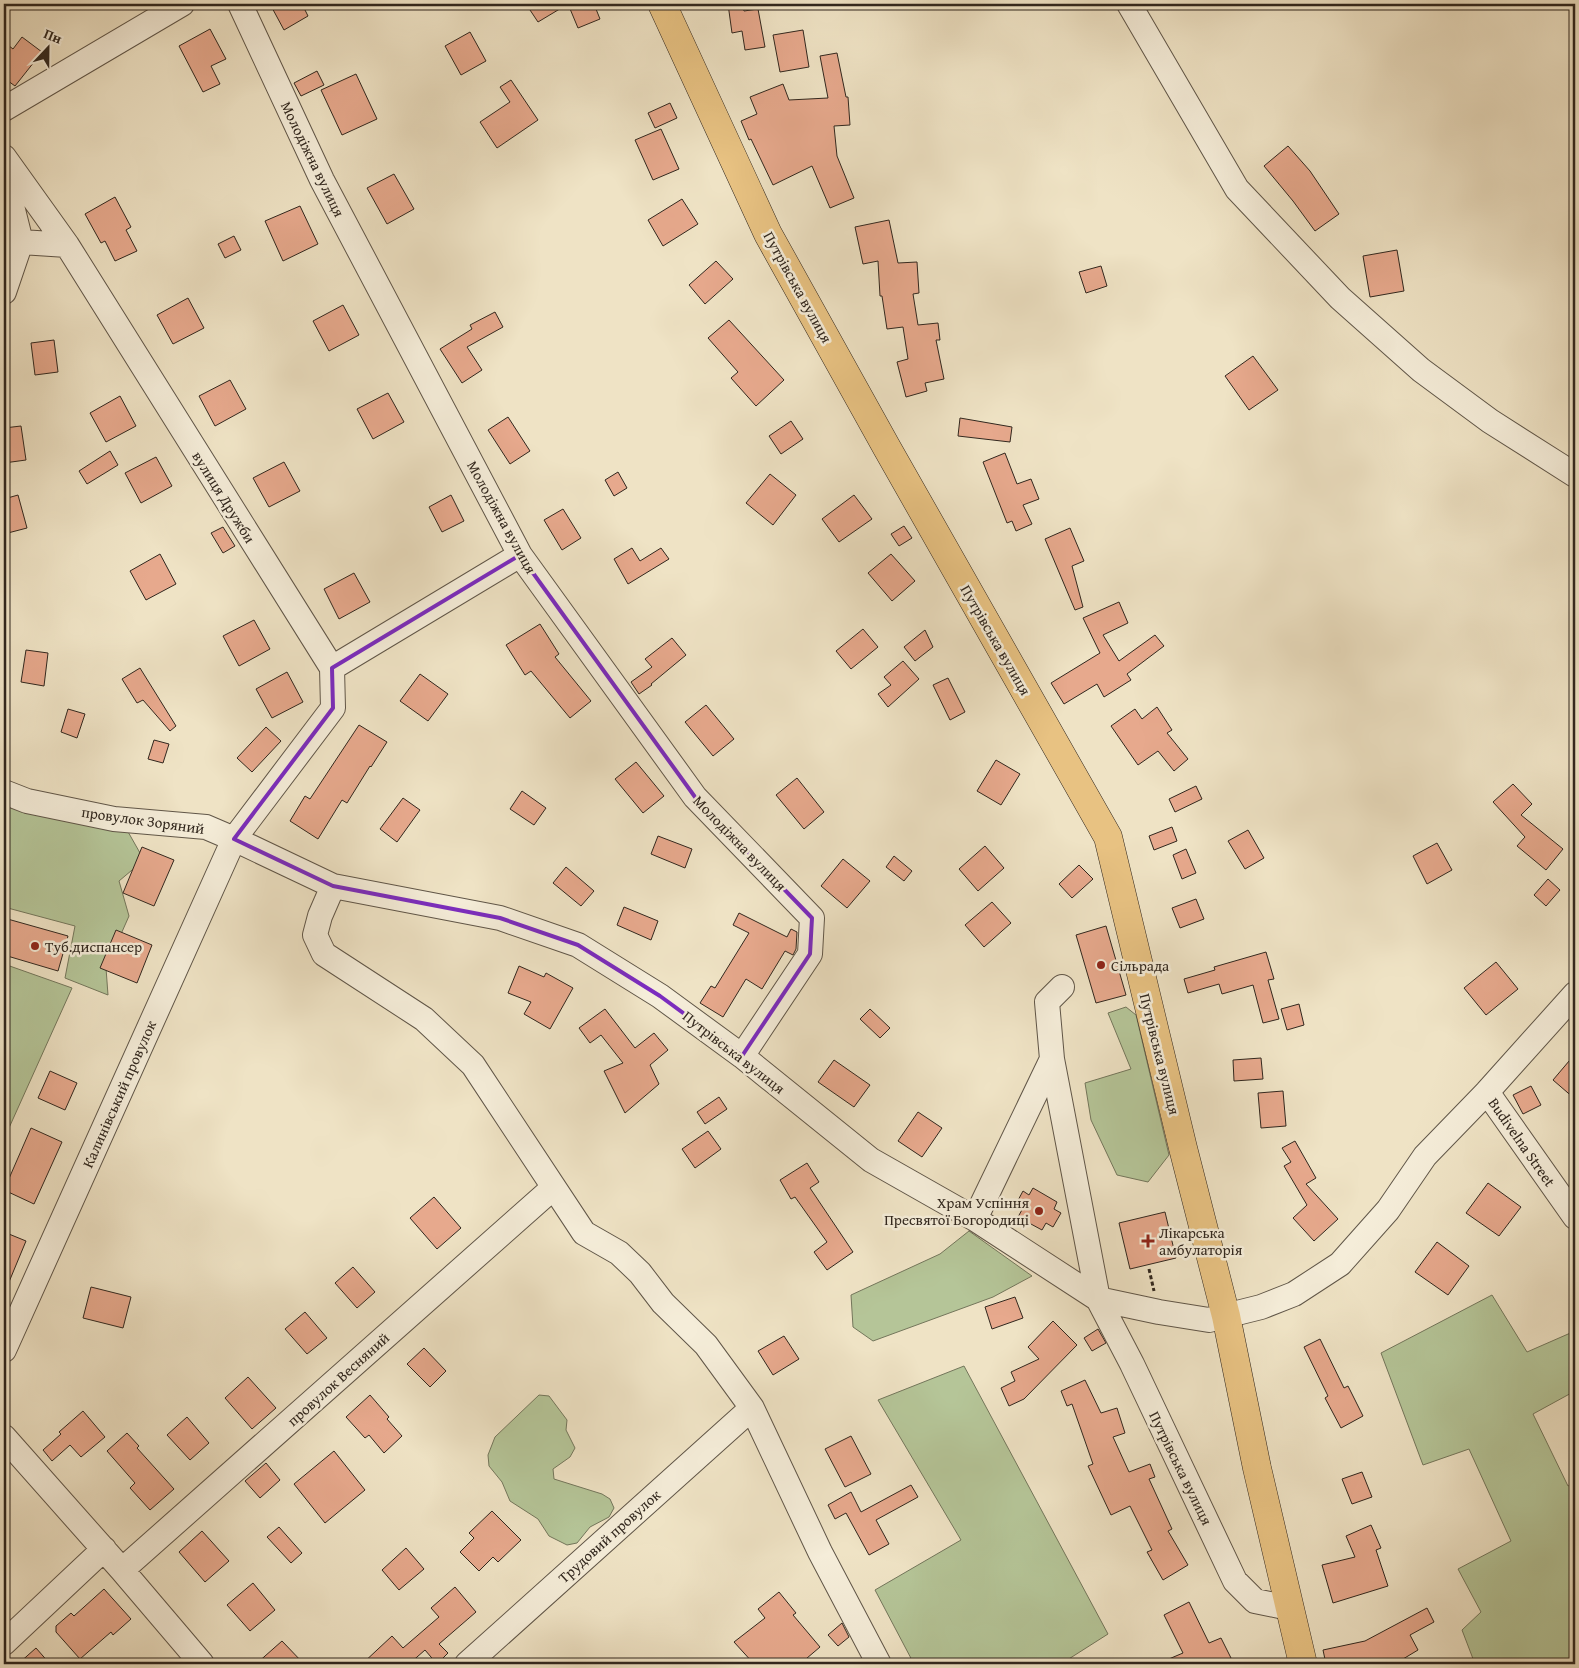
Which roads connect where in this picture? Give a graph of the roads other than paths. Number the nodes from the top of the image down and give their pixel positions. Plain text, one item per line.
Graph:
1 (182, 4) edge
2 (240, 4) edge
3 (662, 4) edge
4 (1129, 4) edge
5 (4, 108) edge
6 (4, 157) edge
7 (4, 174) edge
8 (21, 242) junction
9 (66, 245) junction
10 (4, 292) edge
11 (1575, 475) edge
12 (520, 555) junction
13 (332, 668) junction
14 (4, 792) edge
15 (234, 838) junction
16 (334, 886) junction
17 (1062, 987) dead end
18 (1575, 994) edge
19 (742, 1056) junction
20 (1052, 1059) junction
21 (1487, 1092) junction
22 (553, 1188) junction
23 (1575, 1218) edge
24 (975, 1219) junction
25 (1098, 1299) junction
26 (1226, 1316) junction
27 (4, 1350) edge
28 (752, 1408) junction
29 (4, 1437) edge
30 (104, 1549) junction
31 (122, 1570) junction
32 (1290, 1608) junction
33 (4, 1643) edge
34 (202, 1664) edge
35 (467, 1664) edge
36 (879, 1664) edge
37 (1303, 1664) edge

1 - 5 street
2 - 12 street, Молодіжна вулиця
3 - 26 main road, Путрівська вулиця
4 - 11 street
6 - 9 street, вулиця Дружби
7 - 8 street
8 - 9 street
8 - 10 street
9 - 13 street, вулиця Дружби
12 - 13 street
12 - 19 street, Молодіжна вулиця
13 - 15 street
14 - 15 street, провулок Зоряний
15 - 16 street, провулок Зоряний
15 - 27 street, Калинівський провулок
16 - 19 street, Путрівська вулиця
16 - 22 street
17 - 20 street
18 - 21 street
19 - 24 street, Путрівська вулиця
20 - 24 street
20 - 25 street
21 - 23 street, Budivelna Street
21 - 26 street
22 - 28 street
22 - 31 street, провулок Весняний
24 - 25 street, Путрівська вулиця
25 - 26 street, Путрівська вулиця
25 - 32 street, Путрівська вулиця
26 - 32 main road, Путрівська вулиця
28 - 35 street, Трудовий провулок
28 - 36 street
29 - 30 street
30 - 31 street
30 - 33 street
31 - 34 street
32 - 37 main road, Путрівська вулиця

